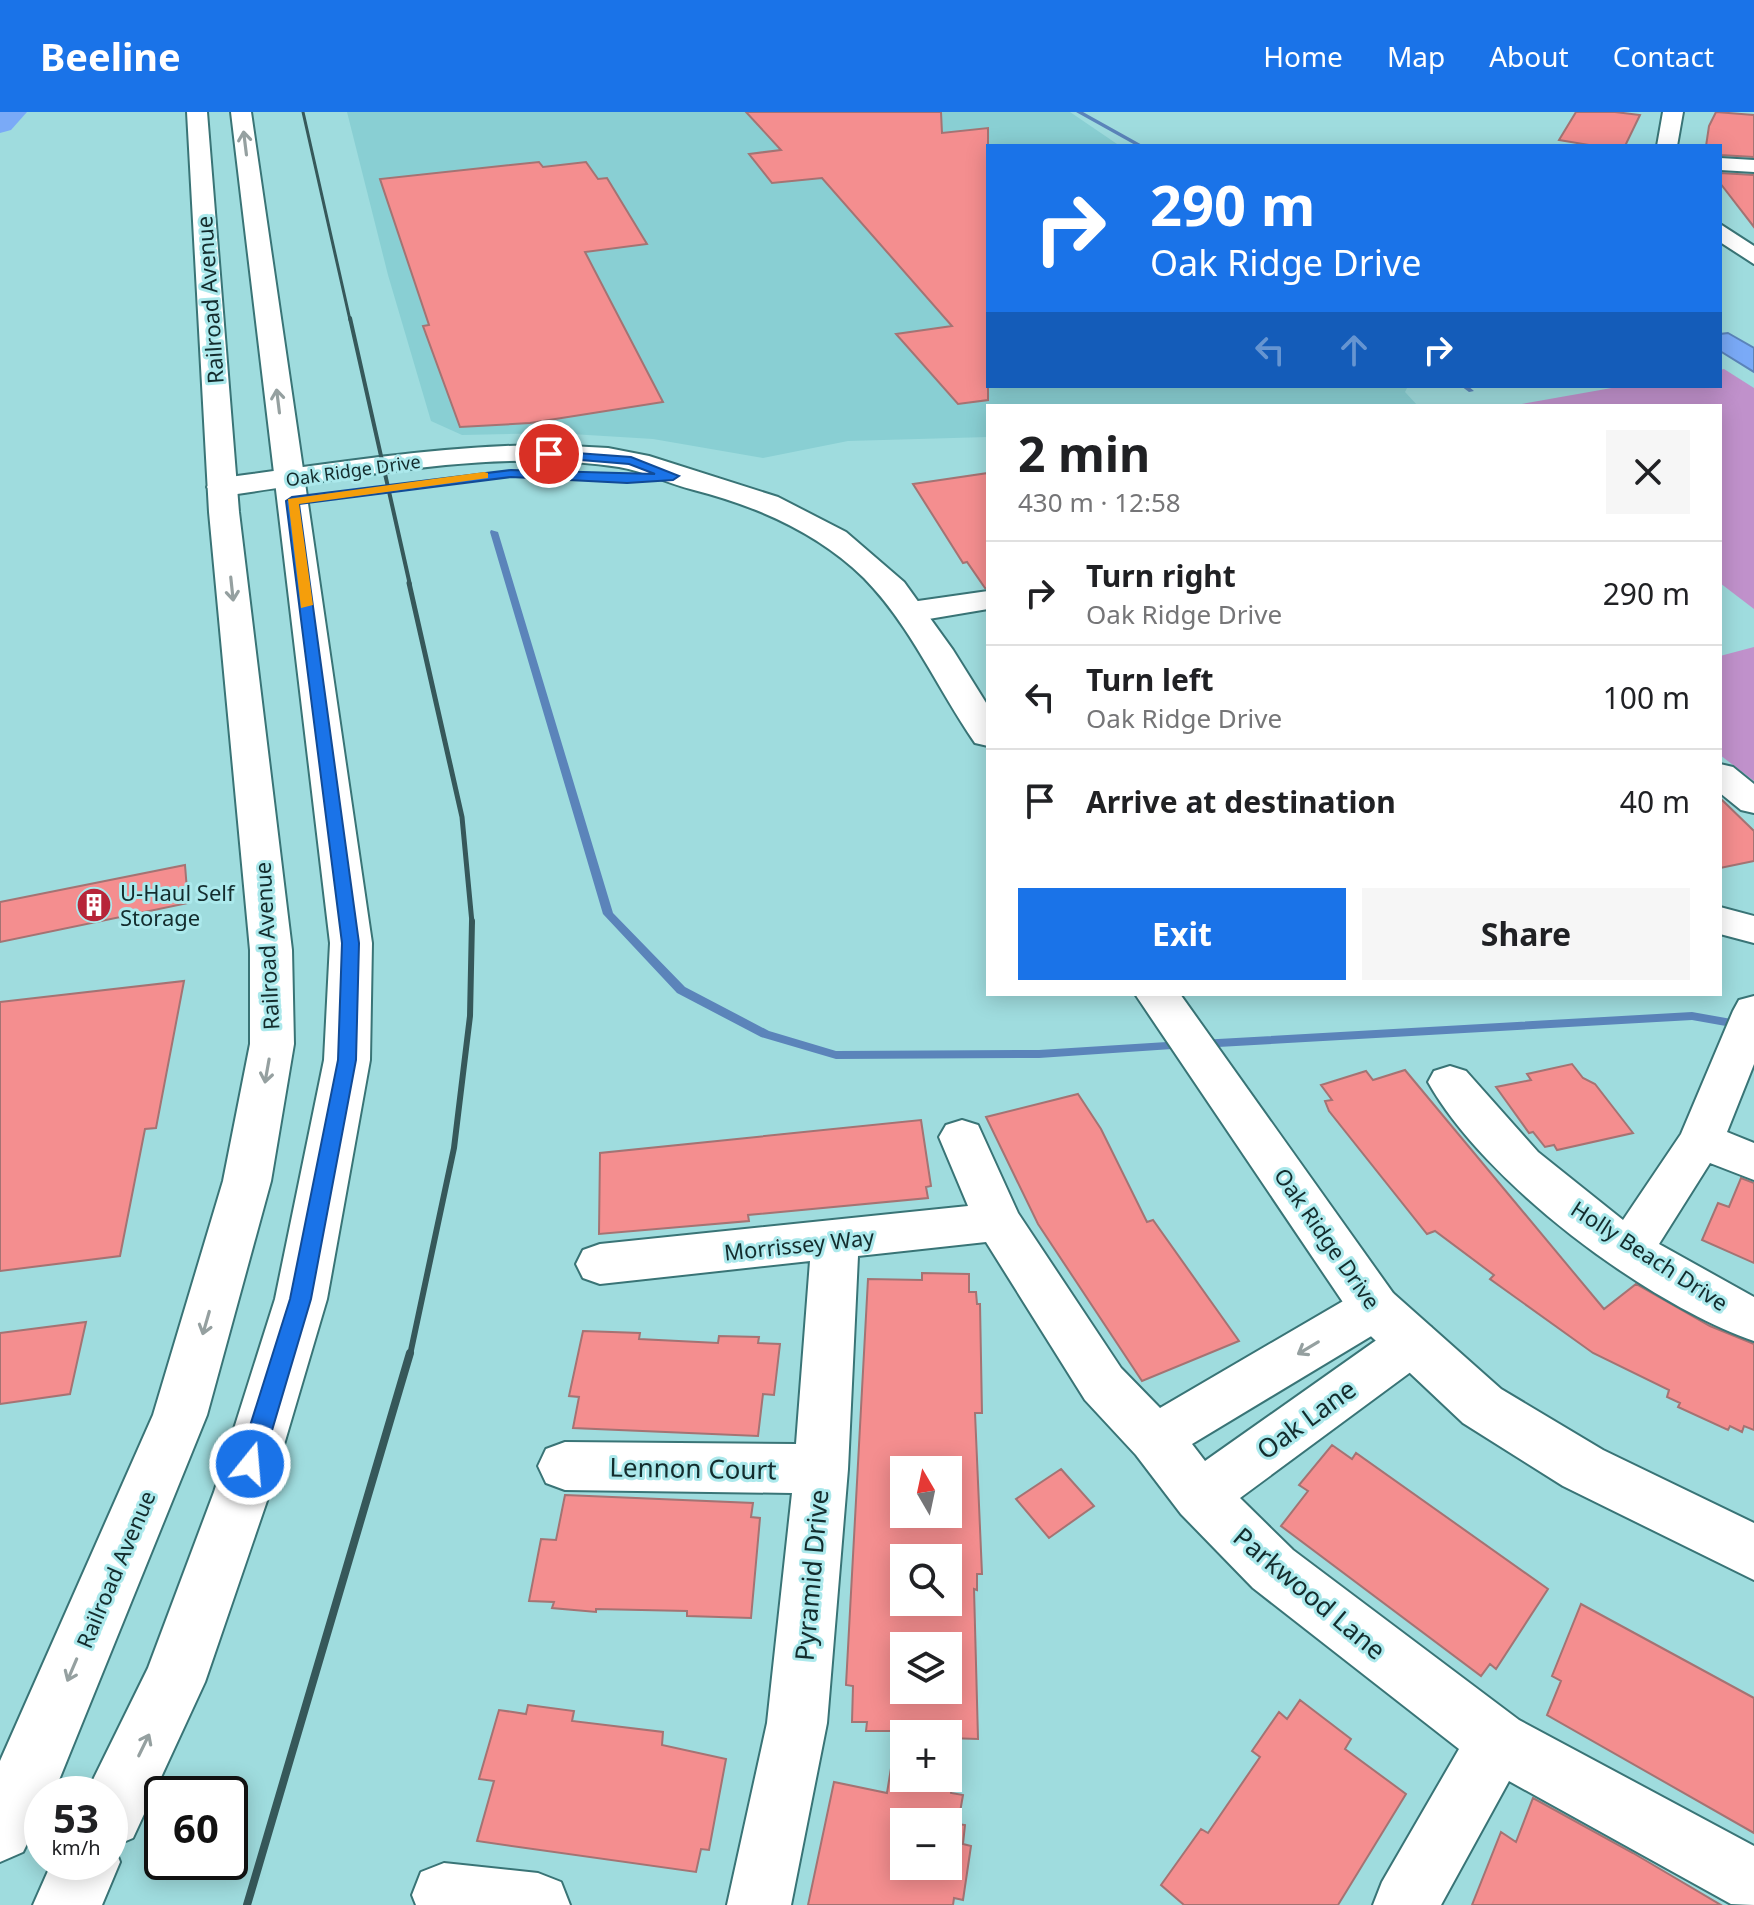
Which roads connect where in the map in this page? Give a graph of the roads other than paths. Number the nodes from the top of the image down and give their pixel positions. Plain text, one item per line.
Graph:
1 (197, 112) edge
2 (241, 112) edge
3 (1673, 112) edge
4 (1667, 144) edge
5 (1722, 164) edge
6 (1754, 166) edge
7 (1722, 233) edge
8 (1754, 257) edge
9 (290, 490) junction
10 (223, 499) junction
11 (986, 600) edge
12 (911, 612) junction
13 (986, 732) edge
14 (1722, 777) edge
15 (1754, 802) edge
16 (1722, 921) edge
17 (1754, 930) edge
18 (1158, 996) edge
19 (1754, 1011) edge
20 (1450, 1082) dead end
21 (962, 1137) dead end
22 (1701, 1140) junction
23 (1754, 1162) edge
24 (998, 1222) junction
25 (835, 1241) junction
26 (1631, 1248) junction
27 (600, 1264) dead end
28 (1375, 1308) junction
29 (1754, 1320) edge
30 (1413, 1342) junction
31 (1155, 1438) junction
32 (565, 1466) dead end
33 (821, 1469) junction
34 (1200, 1496) junction
35 (1754, 1552) edge
36 (1498, 1741) junction
37 (128, 1778) edge
38 (0, 1829) edge
39 (79, 1880) edge
40 (1754, 1881) edge
41 (444, 1895) dead end
42 (67, 1905) edge
43 (538, 1905) edge
44 (759, 1905) edge
45 (1405, 1905) edge

1 - 10 main road, Railroad Avenue
9 -> 2 main road
3 - 4 street
5 - 6 street
7 - 8 street
9 - 10 main road, Oak Ridge Drive
9 - 12 main road, Oak Ridge Drive
37 -> 9 main road
10 -> 38 main road, Railroad Avenue
11 - 12 street
12 - 13 main road, Oak Ridge Drive
14 - 15 street
16 - 17 street
18 - 28 main road, Oak Ridge Drive
19 - 22 street
20 - 26 street, Holly Beach Drive
21 - 24 street, Parkwood Lane
22 - 23 street
22 - 26 street
24 - 25 street, Morrissey Way
24 - 31 street, Parkwood Lane
25 - 27 street, Morrissey Way
25 - 33 street, Pyramid Drive
26 - 29 street, Holly Beach Drive
28 - 30 main road, Oak Ridge Drive
28 -> 31 street
30 - 34 street, Oak Lane
30 - 35 main road, Oak Ridge Drive
31 - 34 street, Parkwood Lane
32 - 33 street, Lennon Court
33 - 44 street, Pyramid Drive
34 - 36 street, Parkwood Lane
36 - 40 street, Parkwood Lane
36 - 45 street
39 - 42 main road
41 - 43 street

